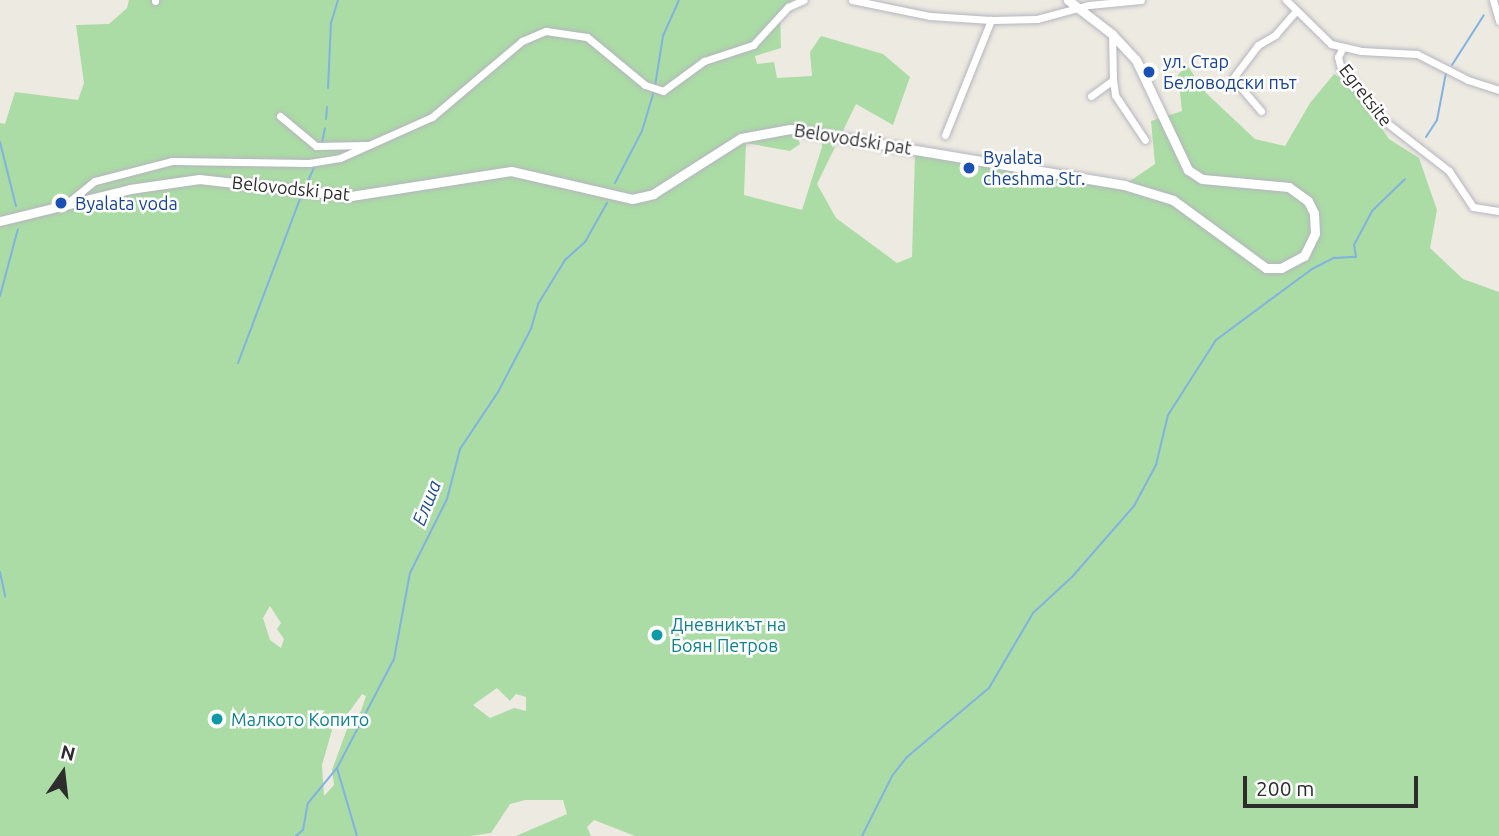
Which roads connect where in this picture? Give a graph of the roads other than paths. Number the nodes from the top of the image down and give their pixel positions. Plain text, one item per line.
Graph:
1 (804, 0) edge
2 (852, 0) edge
3 (1068, 0) edge
4 (1141, 0) edge
5 (1286, 0) edge
6 (1493, 0) edge
7 (1079, 8) junction
8 (1296, 11) junction
9 (991, 20) junction
10 (1499, 21) edge
11 (1112, 34) junction
12 (1343, 47) junction
13 (1113, 80) junction
14 (1499, 90) edge
15 (1091, 96) dead end
16 (1261, 111) dead end
17 (280, 116) dead end
18 (945, 135) dead end
19 (1145, 140) dead end
20 (368, 145) junction
21 (65, 205) junction
22 (1499, 211) edge
23 (0, 221) edge

1 - 20 street
2 - 9 street
3 - 7 street, Belovodski pat
4 - 7 street
5 - 8 street
6 - 10 street
7 - 9 street
7 - 11 street, Belovodski pat
8 - 12 street
8 - 16 street
9 - 18 street
11 - 13 street
11 - 21 street, Belovodski pat
12 - 14 street
12 - 22 street, Egretsite
13 - 15 street
13 - 19 street
17 - 20 street
20 - 21 street
21 - 23 street, Belovodski pat

